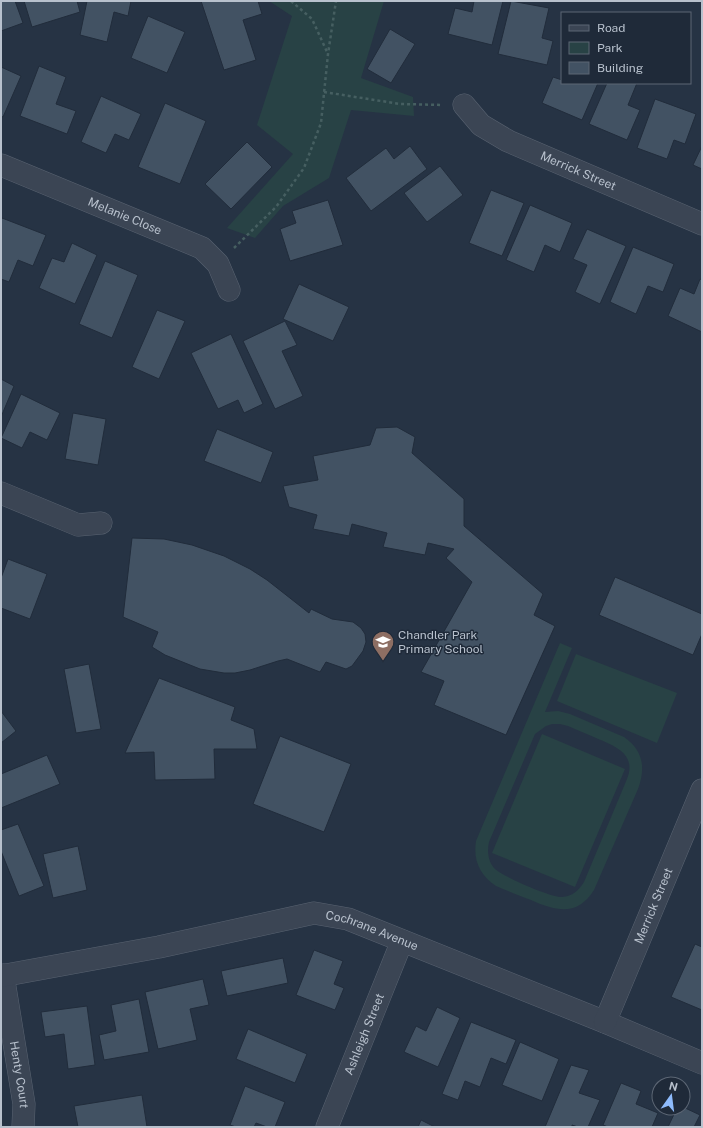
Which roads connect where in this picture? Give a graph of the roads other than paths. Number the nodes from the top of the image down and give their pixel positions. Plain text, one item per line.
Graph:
1 (464, 105) road end
2 (1, 165) edge
3 (702, 224) edge
4 (229, 290) dead end
5 (1, 493) edge
6 (101, 523) dead end
7 (702, 790) edge
8 (402, 941) junction
9 (2, 976) edge
10 (605, 1022) junction
11 (702, 1063) edge
12 (23, 1127) edge
13 (327, 1127) edge

1 - 3 street, Merrick Street
2 - 4 street, Melanie Close
5 - 6 street
7 - 10 street, Merrick Street
8 - 9 street, Cochrane Avenue
8 - 10 street, Cochrane Avenue
8 - 13 street, Ashleigh Street
9 - 12 street, Henty Court
10 - 11 street, Cochrane Avenue

